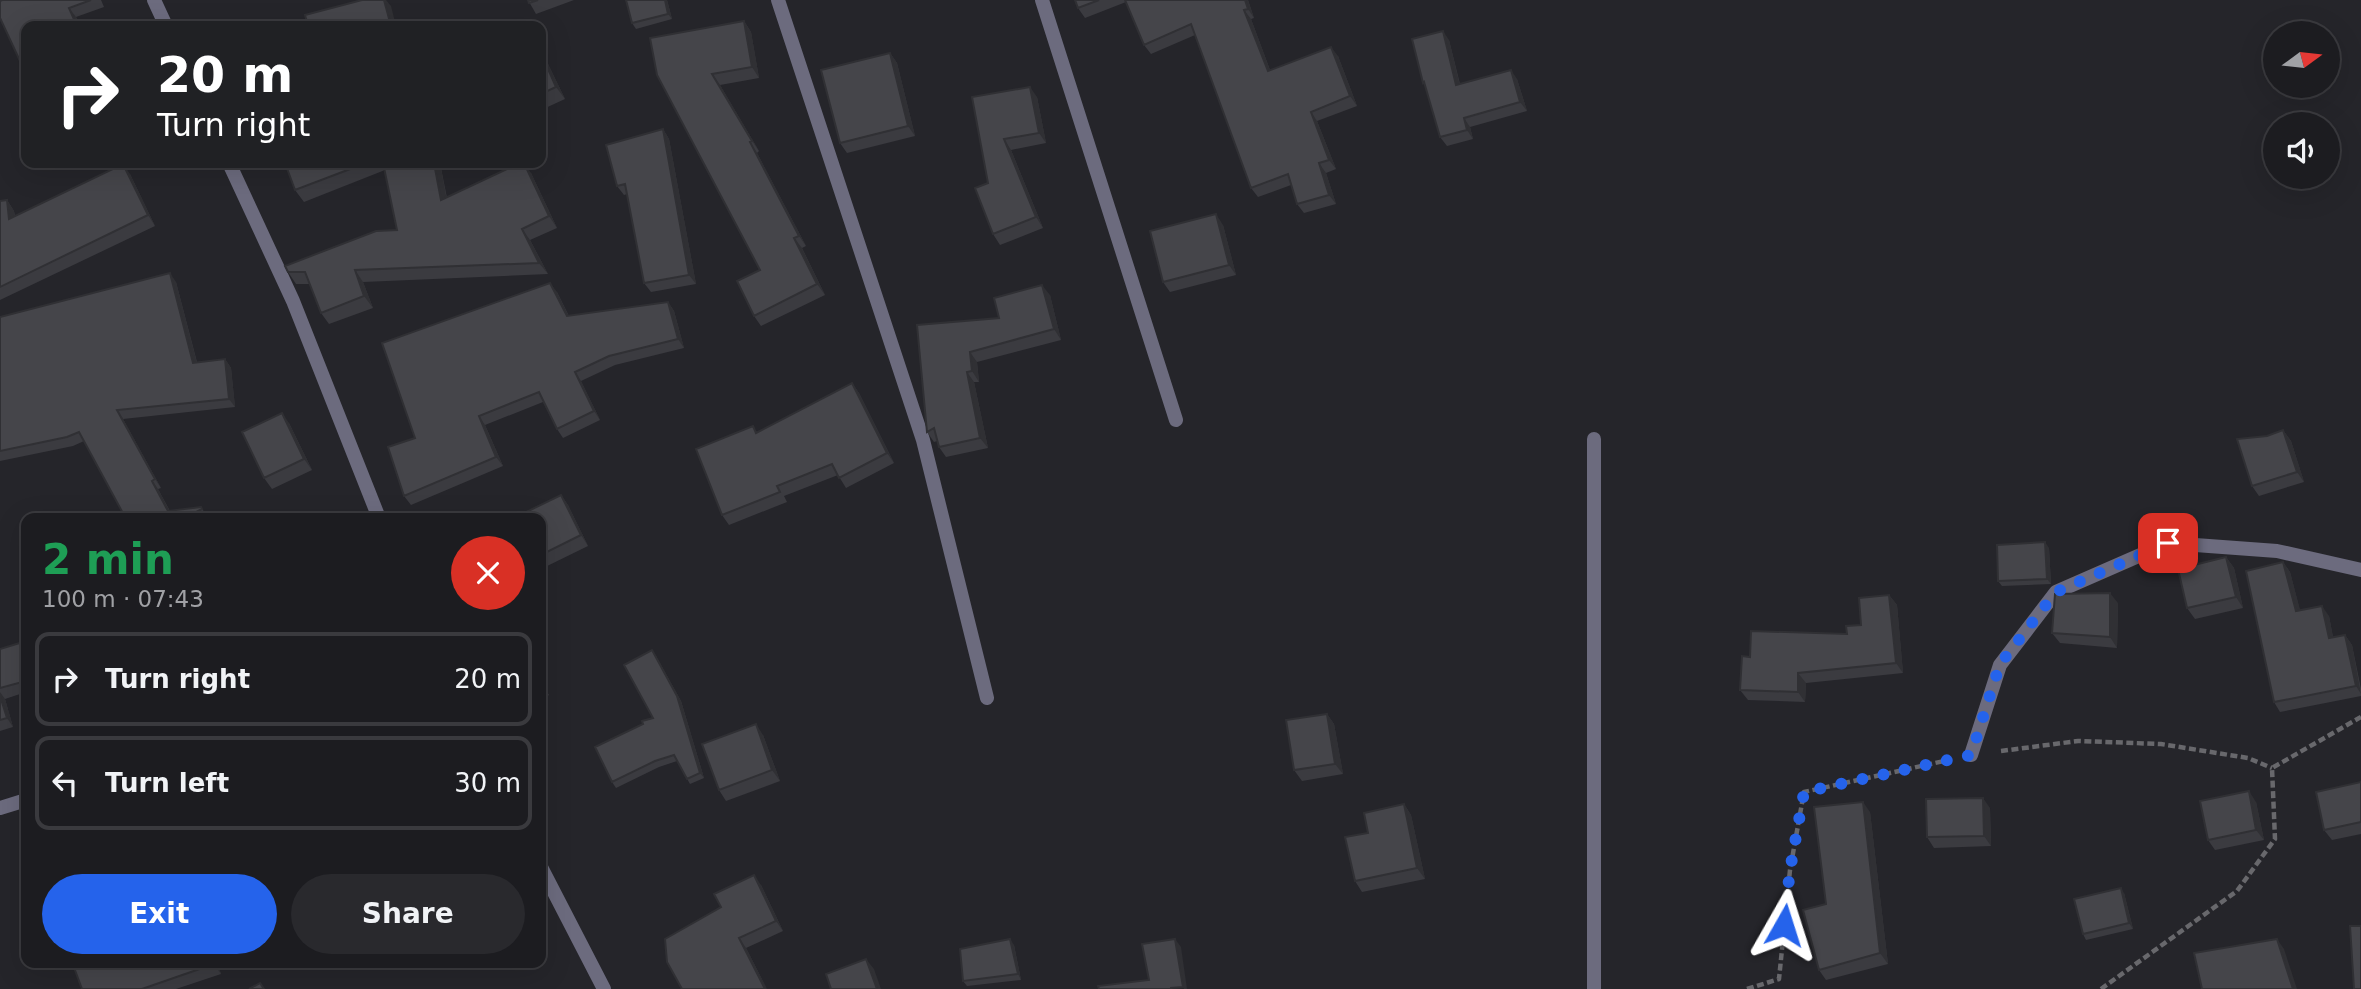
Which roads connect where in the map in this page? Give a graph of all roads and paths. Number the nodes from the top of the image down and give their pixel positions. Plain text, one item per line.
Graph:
1 (154, 0) edge
2 (778, 0) edge
3 (1042, 0) edge
4 (164, 21) edge
5 (231, 168) edge
6 (1175, 419) dead end
7 (1594, 439) dead end
8 (377, 513) edge
9 (2361, 570) edge
10 (987, 698) dead end
11 (2361, 717) edge
12 (1971, 755) junction
13 (2272, 768) junction
14 (21, 802) edge
15 (0, 808) edge
16 (546, 877) edge
17 (604, 989) edge
18 (1594, 989) edge
19 (1747, 989) edge
20 (2101, 989) edge

1 - 4 street
2 - 10 street
3 - 6 street
5 - 8 street
7 - 18 street
9 - 12 street
11 - 13 path
12 - 13 path
12 - 19 path
13 - 20 path
14 - 15 street
16 - 17 street

